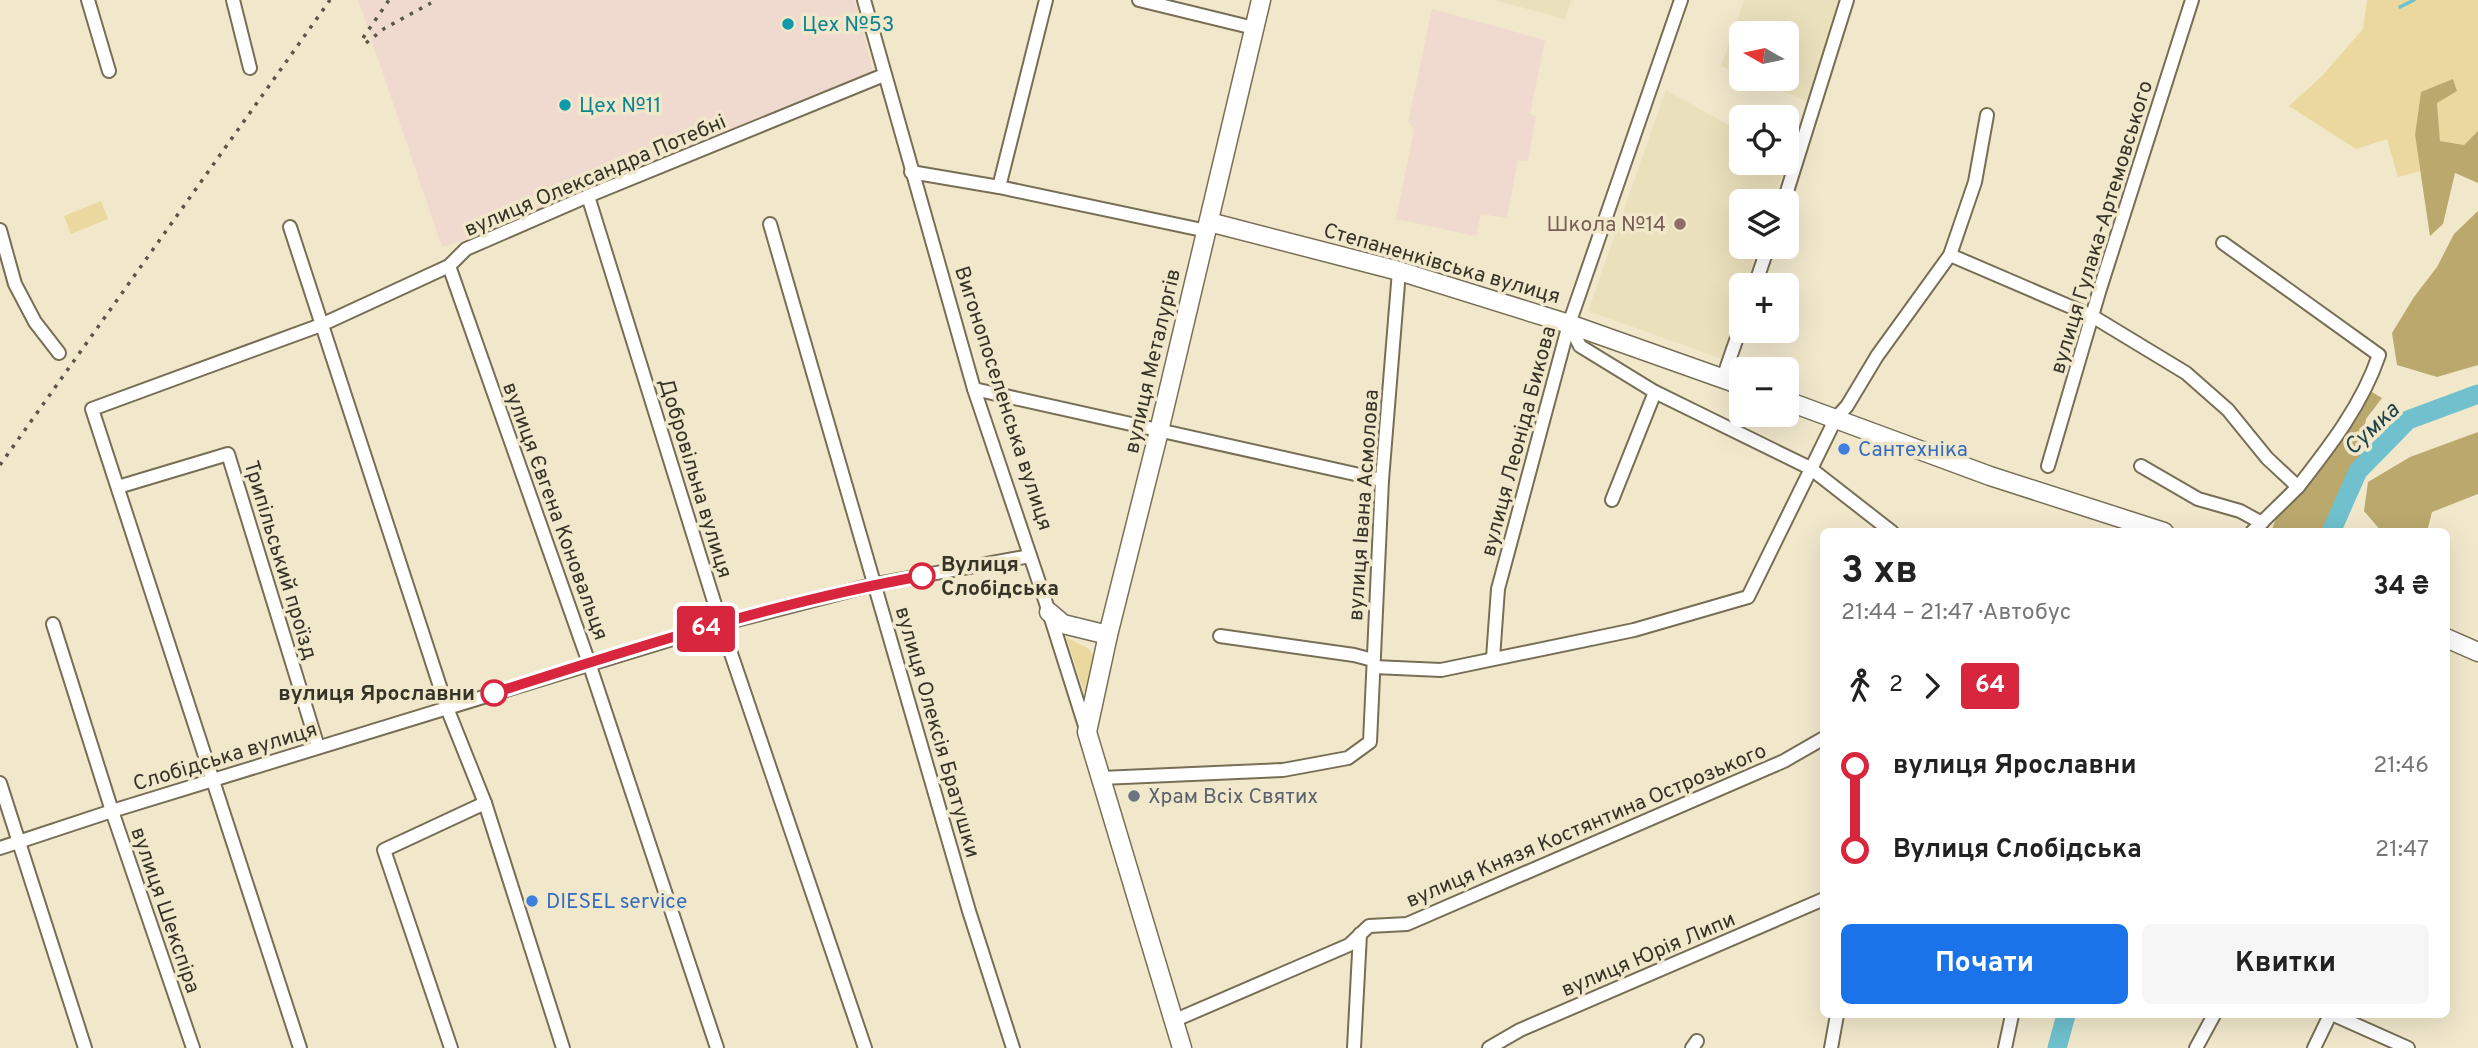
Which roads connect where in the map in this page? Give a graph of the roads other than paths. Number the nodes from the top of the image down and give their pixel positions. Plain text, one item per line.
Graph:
1 (88, 0) edge
2 (233, 0) edge
3 (864, 0) edge
4 (1046, 0) edge
5 (1139, 0) edge
6 (1261, 0) edge
7 (1681, 0) edge
8 (1847, 0) edge
9 (2192, 0) edge
10 (1254, 28) junction
11 (250, 68) dead end
12 (109, 71) dead end
13 (884, 75) junction
14 (1987, 115) dead end
15 (911, 172) junction
16 (999, 187) junction
17 (1788, 189) edge
18 (588, 196) junction
19 (770, 223) dead end
20 (1208, 226) junction
21 (290, 227) dead end
22 (0, 230) edge
23 (2223, 243) dead end
24 (1950, 255) junction
25 (449, 266) junction
26 (1399, 271) junction
27 (2092, 316) junction
28 (1569, 324) junction
29 (321, 325) junction
30 (1735, 343) edge
31 (59, 352) dead end
32 (1723, 378) junction
33 (1729, 380) edge
34 (974, 389) junction
35 (1655, 392) junction
36 (1799, 405) edge
37 (1836, 418) junction
38 (1159, 430) junction
39 (2048, 466) dead end
40 (2141, 466) dead end
41 (1810, 468) junction
42 (1382, 480) junction
43 (2298, 487) junction
44 (118, 488) junction
45 (1612, 500) dead end
46 (2262, 523) junction
47 (1887, 528) edge
48 (2152, 528) edge
49 (2256, 528) edge
50 (1030, 556) junction
51 (876, 584) junction
52 (1049, 612) junction
53 (53, 624) dead end
54 (721, 624) junction
55 (1108, 635) junction
56 (1220, 636) dead end
57 (2450, 640) edge
58 (2478, 652) edge
59 (1493, 658) junction
60 (589, 663) junction
61 (1373, 664) junction
62 (447, 708) junction
63 (1087, 732) junction
64 (1820, 740) edge
65 (318, 747) junction
66 (1101, 778) junction
67 (214, 780) junction
68 (0, 783) edge
69 (485, 803) junction
70 (112, 811) junction
71 (18, 842) junction
72 (0, 848) edge
73 (1820, 901) edge
74 (1360, 934) junction
75 (1836, 1018) edge
76 (2011, 1018) edge
77 (2212, 1018) edge
78 (2330, 1018) edge
79 (2339, 1018) edge
80 (1173, 1021) junction
81 (85, 1048) edge
82 (193, 1048) edge
83 (300, 1048) edge
84 (452, 1048) edge
85 (563, 1048) edge
86 (717, 1048) edge
87 (865, 1048) edge
88 (1013, 1048) edge
89 (1182, 1048) edge
90 (1354, 1048) edge
91 (1489, 1048) edge
92 (1831, 1048) edge
93 (2006, 1048) edge
94 (2196, 1048) edge
95 (2314, 1048) edge
96 (2408, 1048) edge

1 - 12 street
2 - 11 street
3 - 13 street, Вигонопоселенська вулиця
4 - 16 street
5 - 10 street
6 - 10 main road, вулиця Металургів
7 - 28 street, вулиця Леоніда Бикова
8 - 17 street
9 - 27 street, вулиця Гулака-Артемовського
10 - 20 main road, вулиця Металургів
13 - 15 street, Вигонопоселенська вулиця
13 - 18 street, вулиця Олександра Потебні
14 - 24 street
15 - 16 street, Степаненківська вулиця
15 - 34 street, Вигонопоселенська вулиця
16 - 20 street, Степаненківська вулиця
18 - 25 street, вулиця Олександра Потебні
18 - 54 street, Добровільна вулиця
19 - 51 street, вулиця Олексія Братушки
20 - 26 main road, Степаненківська вулиця
20 - 38 main road, вулиця Металургів
21 - 29 street
22 - 31 street
23 - 43 street
24 - 27 street
24 - 37 street
25 - 29 street, вулиця Олександра Потебні
25 - 60 street, вулиця Євгена Коновальця
26 - 28 main road, Степаненківська вулиця
26 - 42 street, вулиця Івана Асмолова
27 - 39 street, вулиця Гулака-Артемовського
27 - 43 street
28 - 32 main road
28 - 35 street, Степаненківська вулиця
28 - 59 street, вулиця Леоніда Бикова
29 - 44 street, вулиця Олександра Потебні
29 - 62 street
30 - 32 street
32 - 33 main road
34 - 38 street
34 - 50 street, Вигонопоселенська вулиця
35 - 41 street, Степаненківська вулиця
35 - 45 street
36 - 37 main road
37 - 41 street
37 - 48 main road
38 - 42 street
38 - 55 main road, вулиця Металургів
40 - 46 street
41 - 47 street, Степаненківська вулиця
41 - 59 street
42 - 61 street, вулиця Івана Асмолова
43 - 46 street
44 - 65 street, Трипільський проїзд
44 - 67 street
46 - 49 street
50 - 51 street, Слобідська вулиця
50 - 52 street, Вигонопоселенська вулиця
51 - 54 street, Слобідська вулиця
51 - 88 street, вулиця Олексія Братушки
52 - 55 main road
52 - 63 street, Вигонопоселенська вулиця
53 - 70 street, вулиця Шекспіра
54 - 60 street, Слобідська вулиця
54 - 87 street, Добровільна вулиця
55 - 63 main road, вулиця Металургів
56 - 61 street
57 - 58 main road
59 - 61 street
60 - 62 street, Слобідська вулиця
60 - 86 street, вулиця Євгена Коновальця
61 - 66 street, вулиця Івана Асмолова
62 - 65 street, Слобідська вулиця
62 - 69 street
63 - 66 main road, Вигонопоселенська вулиця
64 - 74 street, вулиця Князя Костянтина Острозького
65 - 67 street, Слобідська вулиця
66 - 80 main road, Вигонопоселенська вулиця
67 - 70 street, Слобідська вулиця
67 - 83 street
68 - 71 street
69 - 84 street
69 - 85 street
70 - 71 street, Слобідська вулиця
70 - 82 street, вулиця Шекспіра
71 - 72 street, Слобідська вулиця
71 - 81 street
73 - 91 street, вулиця Юрія Липи
74 - 80 street, вулиця Князя Костянтина Острозького
74 - 90 street
75 - 92 street
76 - 93 street
77 - 94 street
78 - 95 street
79 - 96 street
80 - 89 main road, Вигонопоселенська вулиця

